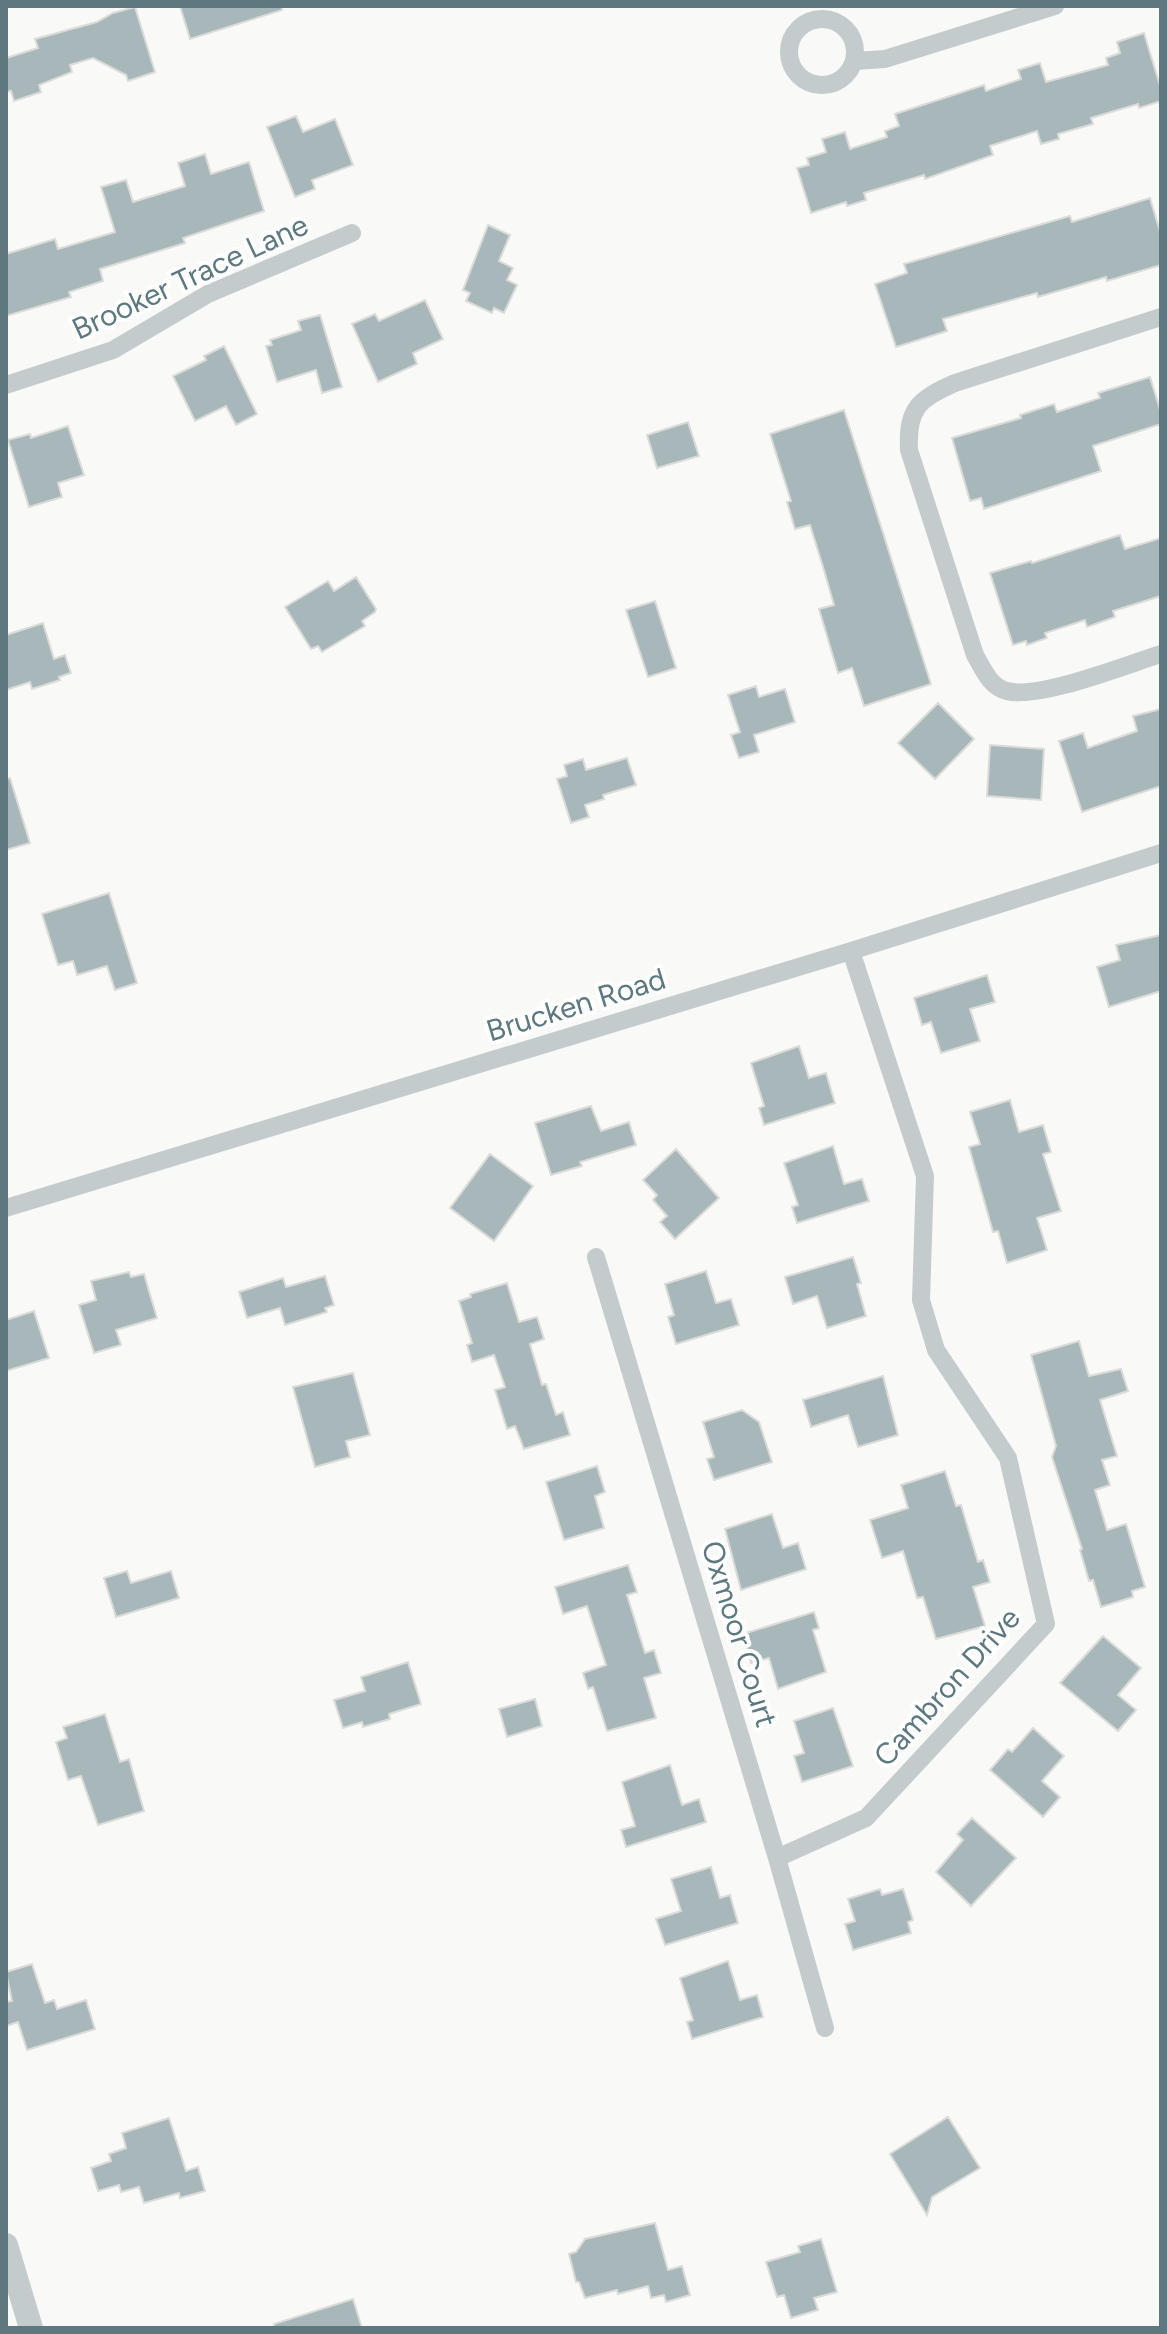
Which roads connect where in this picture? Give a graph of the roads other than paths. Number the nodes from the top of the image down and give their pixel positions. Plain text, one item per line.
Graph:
1 (1055, 6) edge
2 (855, 61) dead end
3 (352, 233) dead end
4 (1161, 317) edge
5 (6, 385) edge
6 (1161, 654) edge
7 (1161, 853) edge
8 (851, 951) junction
9 (6, 1208) edge
10 (596, 1257) dead end
11 (777, 1858) junction
12 (825, 2028) dead end
13 (6, 2245) edge
14 (31, 2328) edge

1 - 2 street
3 - 5 street, Brooker Trace Lane
4 - 6 street
7 - 8 street, Brucken Road
8 - 9 street, Brucken Road
8 - 11 street, Cambron Drive
10 - 11 street, Oxmoor Court
11 - 12 street, Oxmoor Court
13 - 14 street

